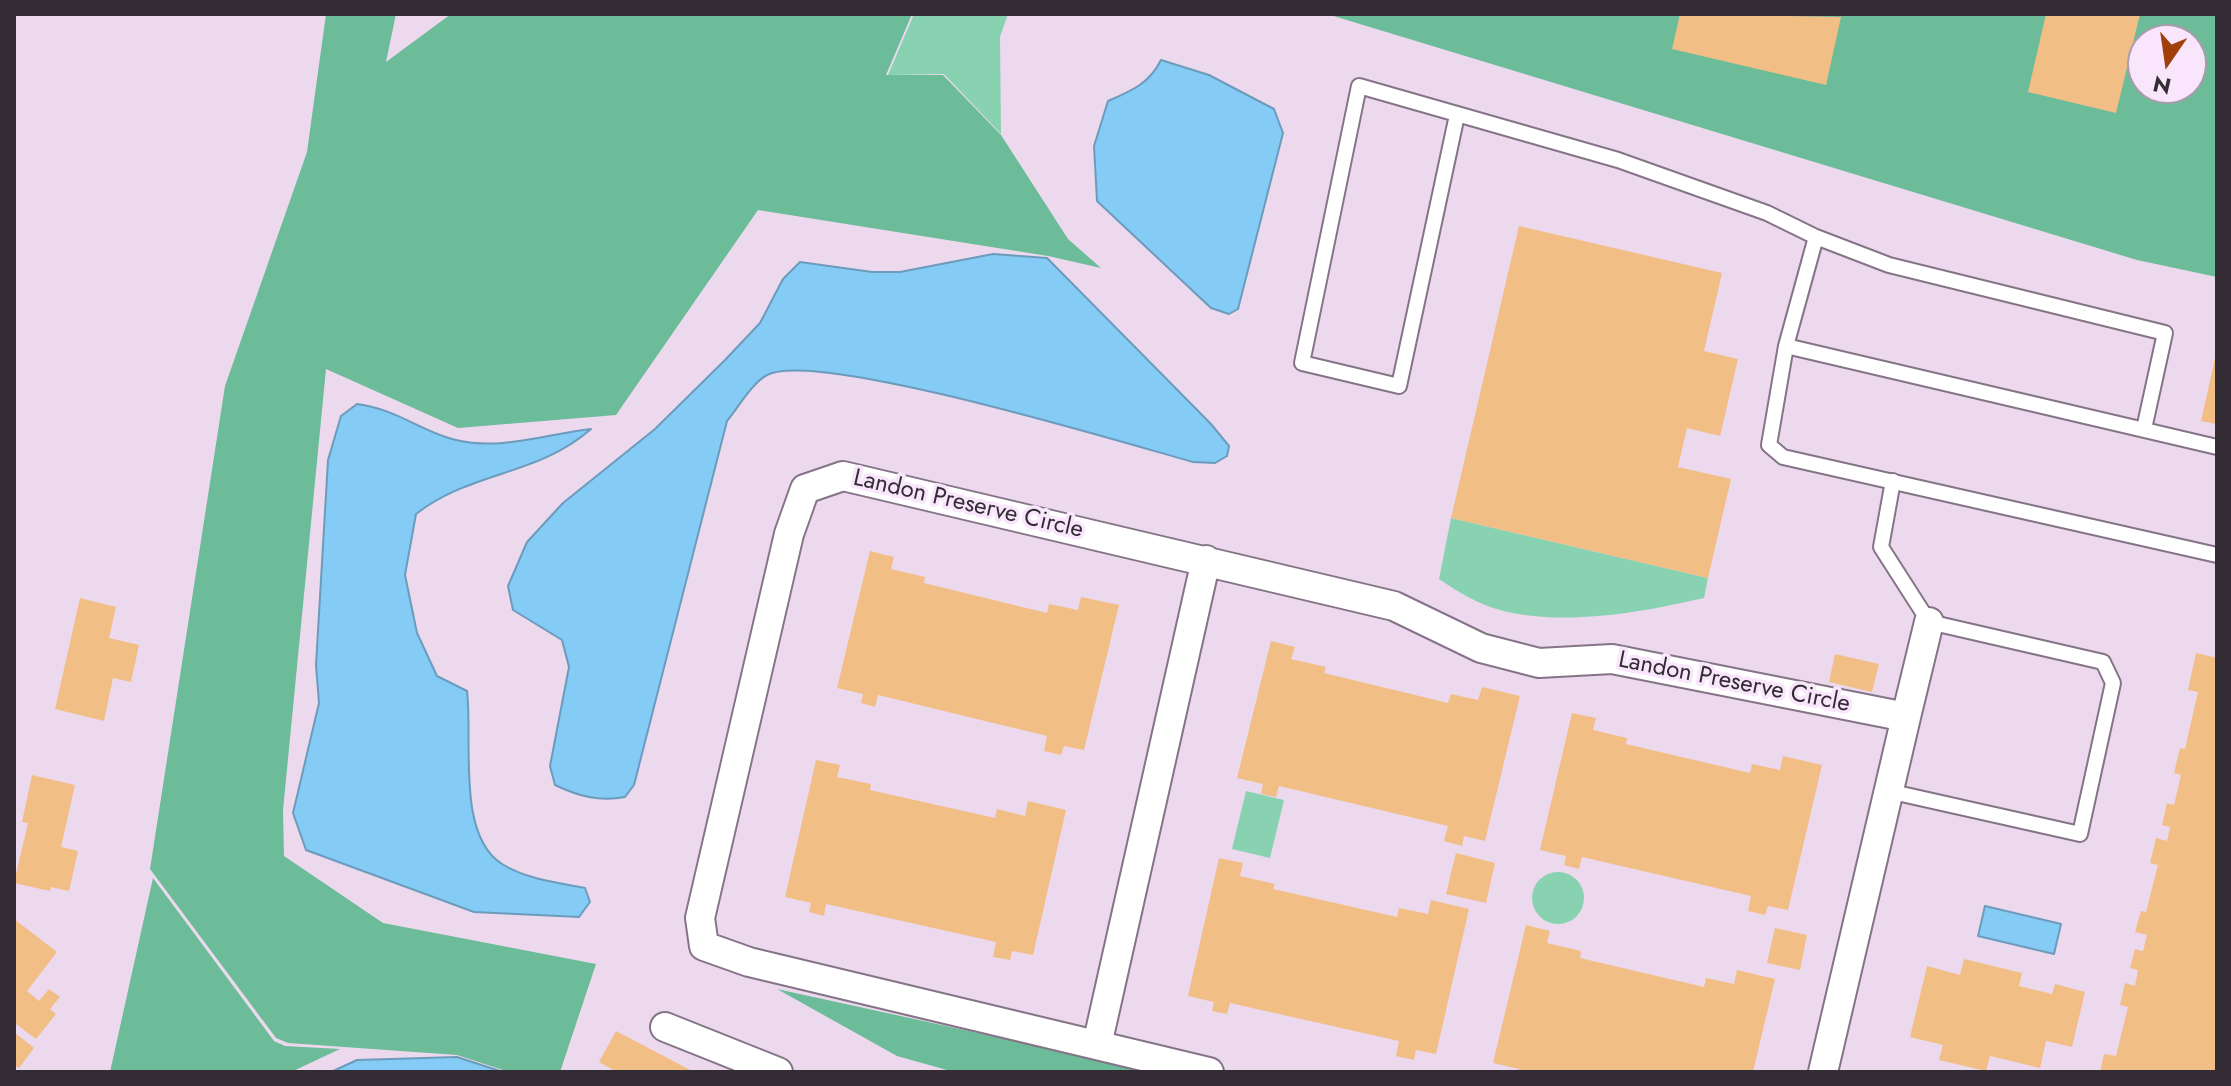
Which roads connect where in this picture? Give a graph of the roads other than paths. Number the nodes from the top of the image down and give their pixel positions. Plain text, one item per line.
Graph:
1 (1457, 115) junction
2 (1816, 237) junction
3 (1786, 346) junction
4 (2144, 429) junction
5 (2217, 447) edge
6 (1893, 481) junction
7 (2217, 555) edge
8 (1206, 560) junction
9 (1929, 622) junction
10 (1906, 717) junction
11 (1888, 791) junction
12 (665, 1027) dead end
13 (1097, 1045) junction
14 (778, 1072) edge
15 (1209, 1072) edge
16 (1823, 1072) edge

1 - 1 lane
1 - 2 lane
2 - 3 lane
2 - 4 lane
3 - 4 lane
3 - 6 lane
4 - 5 lane
6 - 7 lane
6 - 9 lane
8 - 10 street, Landon Preserve Circle
8 - 13 street
8 - 13 street, Landon Preserve Circle
9 - 10 street
9 - 11 lane
10 - 11 street
11 - 16 street
12 - 14 street
13 - 15 street, Landon Preserve Circle

